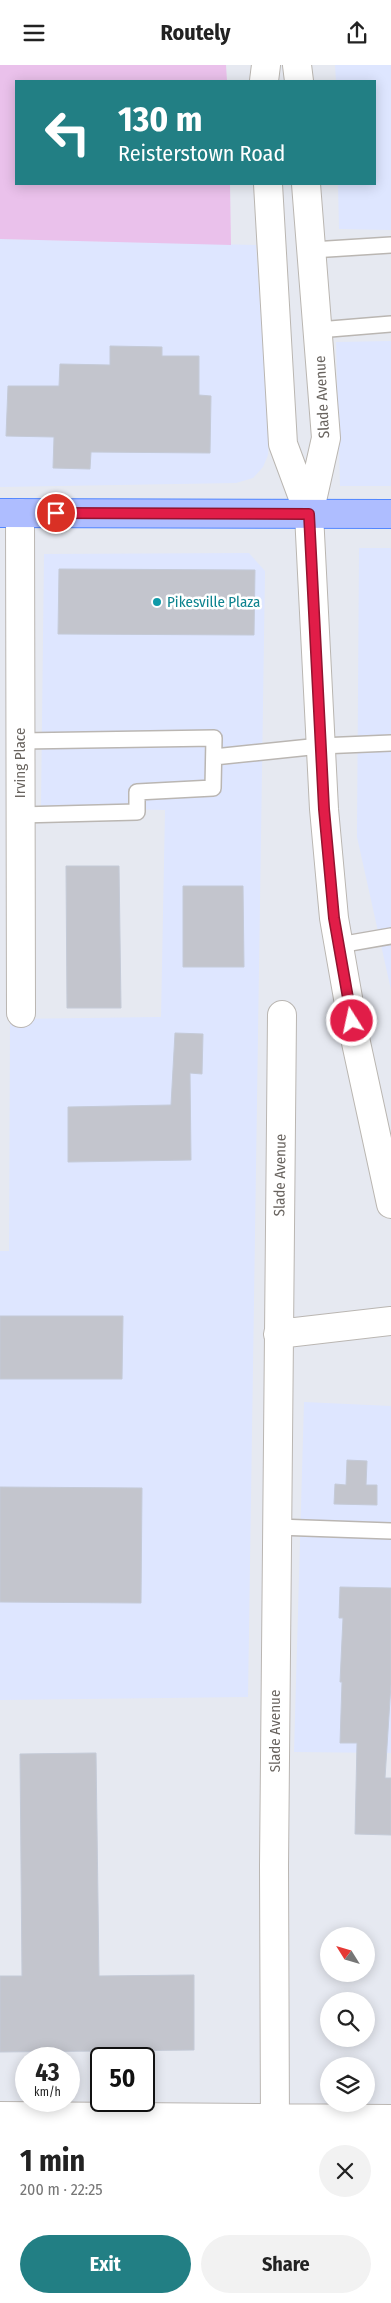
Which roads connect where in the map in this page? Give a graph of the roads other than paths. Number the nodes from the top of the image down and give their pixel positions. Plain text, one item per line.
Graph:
1 (266, 65) edge
2 (297, 65) edge
3 (264, 80) edge
4 (299, 80) edge
5 (268, 185) edge
6 (306, 185) edge
7 (391, 245) edge
8 (312, 250) junction
9 (391, 324) edge
10 (318, 330) junction
11 (10, 513) edge
12 (309, 514) junction
13 (391, 514) edge
14 (20, 741) junction
15 (391, 743) edge
16 (320, 745) junction
17 (214, 757) junction
18 (20, 815) junction
19 (391, 936) edge
20 (339, 945) junction
21 (21, 1013) dead end
22 (282, 1015) dead end
23 (391, 1204) edge
24 (391, 1321) edge
25 (278, 1334) junction
26 (277, 1527) junction
27 (391, 1531) edge
28 (0, 2116) edge
29 (391, 2119) edge
30 (275, 2122) edge

1 - 3 street
2 - 4 street
5 - 12 street
6 - 8 street, Slade Avenue
7 - 8 lane
8 - 10 street, Slade Avenue
9 - 10 lane
10 - 12 street, Slade Avenue
11 - 12 main road
11 - 14 street, Irving Place
12 - 13 main road
12 - 16 street
14 - 17 lane
14 - 18 street, Irving Place
15 - 16 lane
16 - 17 lane
16 - 20 street
17 - 18 lane
18 - 21 street, Irving Place
19 - 20 lane
20 - 23 street
22 - 25 street, Slade Avenue
24 - 25 street
25 - 26 street, Slade Avenue
26 - 27 lane
26 - 30 street, Slade Avenue
28 - 30 street
29 - 30 street

